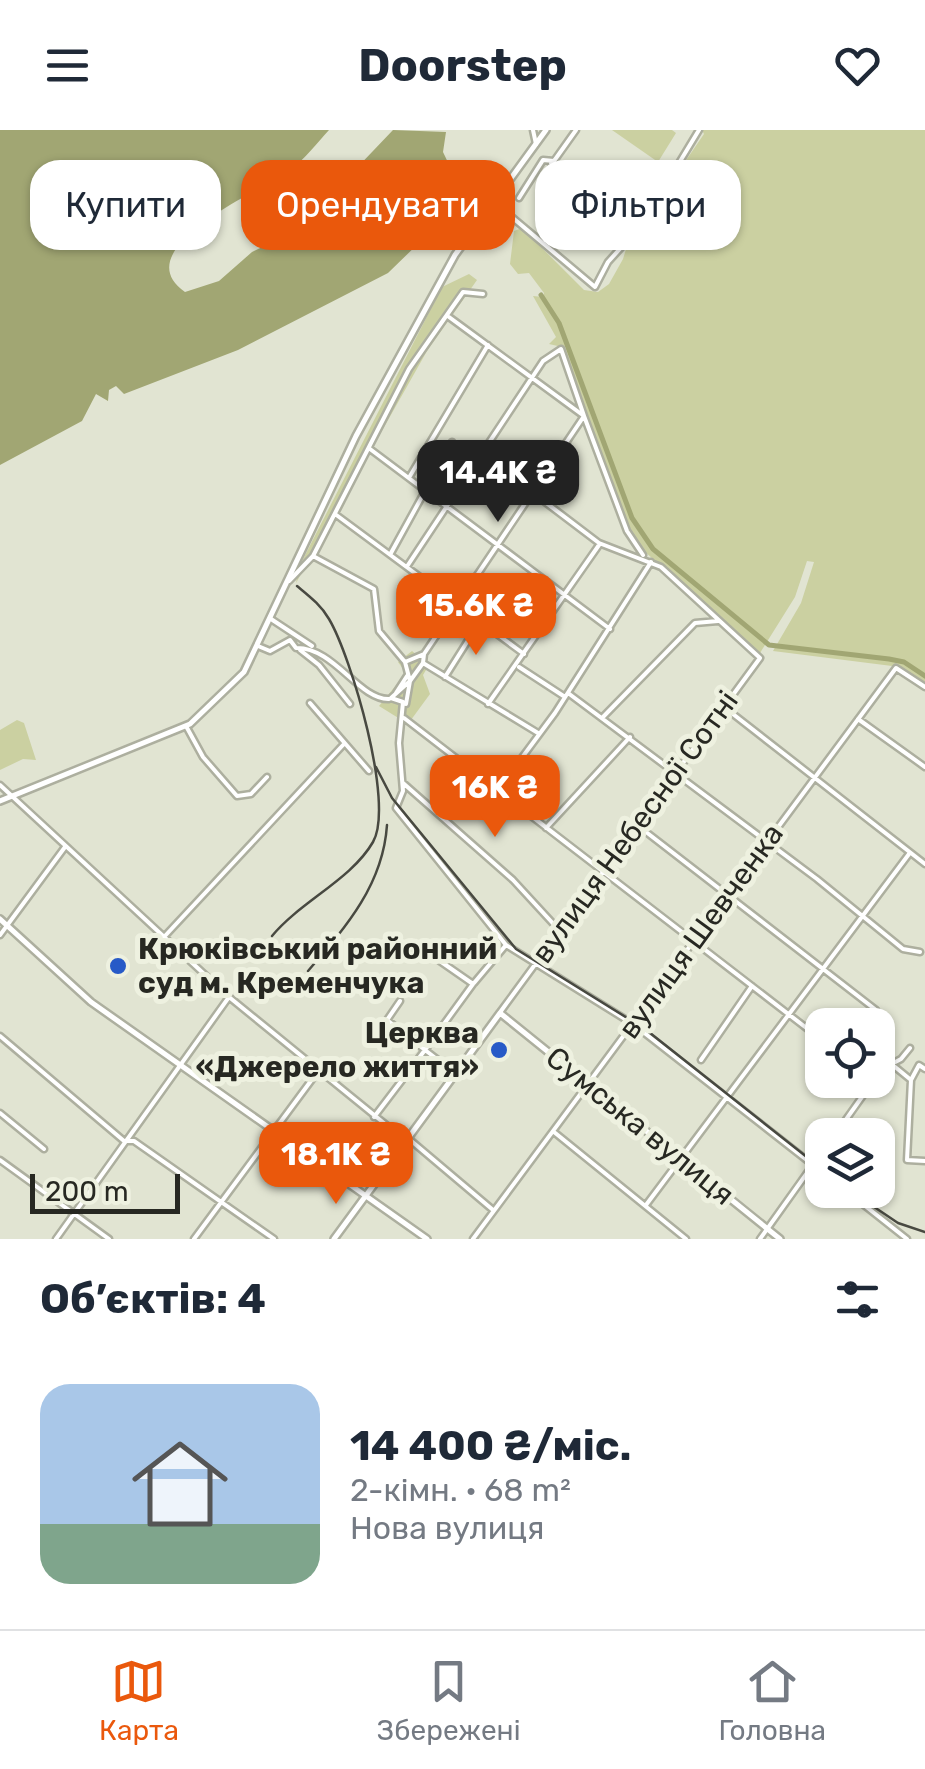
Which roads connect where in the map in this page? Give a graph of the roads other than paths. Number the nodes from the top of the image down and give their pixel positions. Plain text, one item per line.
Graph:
1 (534, 130) edge
2 (546, 130) edge
3 (576, 130) edge
4 (696, 131) edge
5 (536, 144) junction
6 (531, 151) junction
7 (543, 160) edge
8 (554, 160) edge
9 (680, 160) edge
10 (515, 173) edge
11 (535, 173) edge
12 (519, 198) dead end
13 (515, 219) edge
14 (535, 236) edge
15 (459, 250) edge
16 (552, 250) edge
17 (619, 250) edge
18 (483, 294) dead end
19 (449, 317) junction
20 (488, 345) junction
21 (534, 377) junction
22 (584, 416) junction
23 (452, 442) dead end
24 (369, 448) junction
25 (484, 455) junction
26 (410, 476) junction
27 (427, 490) junction
28 (533, 492) junction
29 (448, 507) junction
30 (336, 514) junction
31 (600, 543) junction
32 (498, 547) junction
33 (391, 553) junction
34 (314, 556) junction
35 (645, 558) junction
36 (652, 562) junction
37 (408, 565) junction
38 (289, 581) junction
39 (564, 596) junction
40 (458, 606) junction
41 (272, 618) junction
42 (718, 621) junction
43 (479, 623) junction
44 (610, 629) junction
45 (301, 638) junction
46 (290, 640) junction
47 (258, 646) junction
48 (296, 648) junction
49 (316, 649) junction
50 (424, 654) junction
51 (524, 654) junction
52 (405, 662) junction
53 (423, 662) junction
54 (518, 666) junction
55 (409, 671) junction
56 (446, 677) junction
57 (410, 681) junction
58 (925, 687) edge
59 (566, 695) junction
60 (390, 698) junction
61 (310, 702) dead end
62 (350, 704) dead end
63 (488, 704) junction
64 (405, 706) junction
65 (724, 707) junction
66 (603, 717) junction
67 (404, 718) junction
68 (858, 718) junction
69 (186, 726) junction
70 (540, 734) junction
71 (630, 736) junction
72 (343, 745) junction
73 (925, 767) edge
74 (369, 771) dead end
75 (676, 772) junction
76 (266, 777) dead end
77 (813, 777) junction
78 (401, 782) junction
79 (0, 785) edge
80 (498, 790) junction
81 (10, 796) junction
82 (0, 801) edge
83 (637, 825) junction
84 (546, 828) junction
85 (767, 842) junction
86 (65, 847) junction
87 (909, 854) junction
88 (925, 864) edge
89 (603, 871) junction
90 (728, 896) junction
91 (863, 916) junction
92 (0, 919) edge
93 (7, 925) junction
94 (559, 930) junction
95 (0, 934) edge
96 (164, 937) junction
97 (694, 940) junction
98 (414, 943) dead end
99 (506, 945) junction
100 (920, 952) dead end
101 (534, 965) junction
102 (823, 968) junction
103 (474, 984) junction
104 (752, 986) junction
105 (230, 997) junction
106 (400, 1001) dead end
107 (873, 1008) edge
108 (500, 1012) junction
109 (788, 1014) junction
110 (633, 1024) junction
111 (805, 1027) edge
112 (0, 1036) edge
113 (910, 1048) dead end
114 (425, 1050) junction
115 (701, 1060) dead end
116 (895, 1061) edge
117 (179, 1065) junction
118 (895, 1067) edge
119 (925, 1069) edge
120 (317, 1072) junction
121 (456, 1072) junction
122 (911, 1080) junction
123 (588, 1084) junction
124 (728, 1097) junction
125 (0, 1114) edge
126 (374, 1117) junction
127 (274, 1129) junction
128 (554, 1132) junction
129 (407, 1139) junction
130 (124, 1141) junction
131 (44, 1149) dead end
132 (805, 1158) edge
133 (681, 1159) junction
134 (0, 1160) edge
135 (925, 1161) edge
136 (805, 1177) edge
137 (366, 1196) junction
138 (222, 1201) junction
139 (646, 1205) junction
140 (868, 1208) edge
141 (493, 1210) junction
142 (75, 1213) junction
143 (767, 1229) junction
144 (56, 1239) edge
145 (109, 1239) edge
146 (194, 1239) edge
147 (274, 1239) edge
148 (334, 1239) edge
149 (427, 1239) edge
150 (473, 1239) edge
151 (686, 1239) edge
152 (760, 1239) edge
153 (780, 1239) edge
154 (907, 1239) edge

1 - 5 street
2 - 5 main road
3 - 8 street
4 - 9 street
5 - 6 main road
6 - 7 street
6 - 10 main road
11 - 12 street
13 - 14 street
15 - 38 main road
16 - 17 street
18 - 19 street
19 - 20 street
19 - 24 street
20 - 21 street
20 - 26 street
21 - 22 street
21 - 22 street
21 - 25 street
22 - 28 street
22 - 35 street
23 - 27 street
24 - 26 street
24 - 30 street
25 - 28 street
25 - 29 street
26 - 27 street
27 - 29 street
27 - 33 street
28 - 31 street
28 - 32 street
29 - 32 street
29 - 37 street
30 - 33 street
30 - 34 street
31 - 35 street
31 - 39 street
32 - 39 street
32 - 40 street
33 - 37 street
34 - 38 street
34 - 52 street
35 - 36 street
36 - 42 street
36 - 44 street
37 - 40 street
38 - 41 main road
39 - 44 street
39 - 51 street
40 - 43 street
40 - 50 street
41 - 45 street
41 - 47 main road
42 - 65 street, вулиця Небесної Сотні
42 - 66 street
43 - 51 street
43 - 56 street
44 - 59 street
45 - 46 street
45 - 49 street
46 - 47 street
46 - 48 street
47 - 69 main road
48 - 49 street
48 - 62 street
49 - 60 street
50 - 52 street
50 - 53 street
51 - 54 street
52 - 55 street
53 - 56 street
53 - 57 street
54 - 59 street
54 - 63 street
55 - 57 street
55 - 60 street
56 - 63 street
57 - 60 street
57 - 64 street
58 - 68 street, вулиця Шевченка
59 - 66 street
59 - 70 street
60 - 64 street
61 - 72 street
63 - 70 street
64 - 67 street
65 - 75 street, вулиця Небесної Сотні
65 - 77 street
66 - 71 street
67 - 78 street
67 - 80 street
68 - 73 street
68 - 77 street, вулиця Шевченка
69 - 76 street
69 - 81 main road
70 - 80 street
71 - 75 street
71 - 84 street
72 - 74 street
72 - 96 street
75 - 83 street, вулиця Небесної Сотні
75 - 85 street
77 - 85 street, вулиця Шевченка
77 - 87 street
78 - 94 street
78 - 99 street
79 - 81 street
80 - 84 street
81 - 82 main road
81 - 86 street
83 - 89 street, вулиця Небесної Сотні
83 - 90 street
84 - 89 street
85 - 90 street, вулиця Шевченка
85 - 91 street
86 - 93 street
86 - 96 street
87 - 88 street
87 - 91 street
89 - 94 street, вулиця Небесної Сотні
89 - 97 street
90 - 97 street, вулиця Шевченка
90 - 102 street
91 - 100 street
91 - 102 street
92 - 93 main road
93 - 95 street
93 - 117 main road
94 - 101 street, вулиця Небесної Сотні
96 - 105 street
97 - 104 street
97 - 110 street, вулиця Шевченка
98 - 103 street
99 - 101 street
99 - 103 street
101 - 108 street, вулиця Небесної Сотні
101 - 110 street
102 - 107 street
102 - 109 street
103 - 114 street
104 - 109 street
104 - 115 street
105 - 117 street
105 - 120 street
106 - 114 street
108 - 121 main road, вулиця Небесної Сотні
108 - 123 main road, Сумська вулиця
109 - 111 street
109 - 124 street
110 - 123 street, вулиця Шевченка
110 - 124 street
112 - 130 street
113 - 116 street
114 - 121 street
114 - 126 street
117 - 127 main road
117 - 130 street
118 - 122 street
119 - 122 street
120 - 126 street
120 - 127 street
121 - 129 main road, вулиця Небесної Сотні
122 - 135 street
123 - 128 street, вулиця Шевченка
123 - 133 main road, Сумська вулиця
124 - 132 street
124 - 133 street
125 - 131 street
126 - 129 street
127 - 137 main road
127 - 138 street
128 - 139 street
128 - 141 street, вулиця Шевченка
129 - 137 main road, вулиця Небесної Сотні
129 - 141 street
130 - 138 street
130 - 142 street
133 - 139 street
133 - 143 main road, Сумська вулиця
134 - 142 street
136 - 143 street
137 - 148 main road, вулиця Небесної Сотні
137 - 149 main road
138 - 146 street
138 - 147 street
139 - 151 street
140 - 154 street
141 - 150 street, вулиця Шевченка
142 - 144 street
142 - 145 street
143 - 152 street
143 - 153 main road, Сумська вулиця

